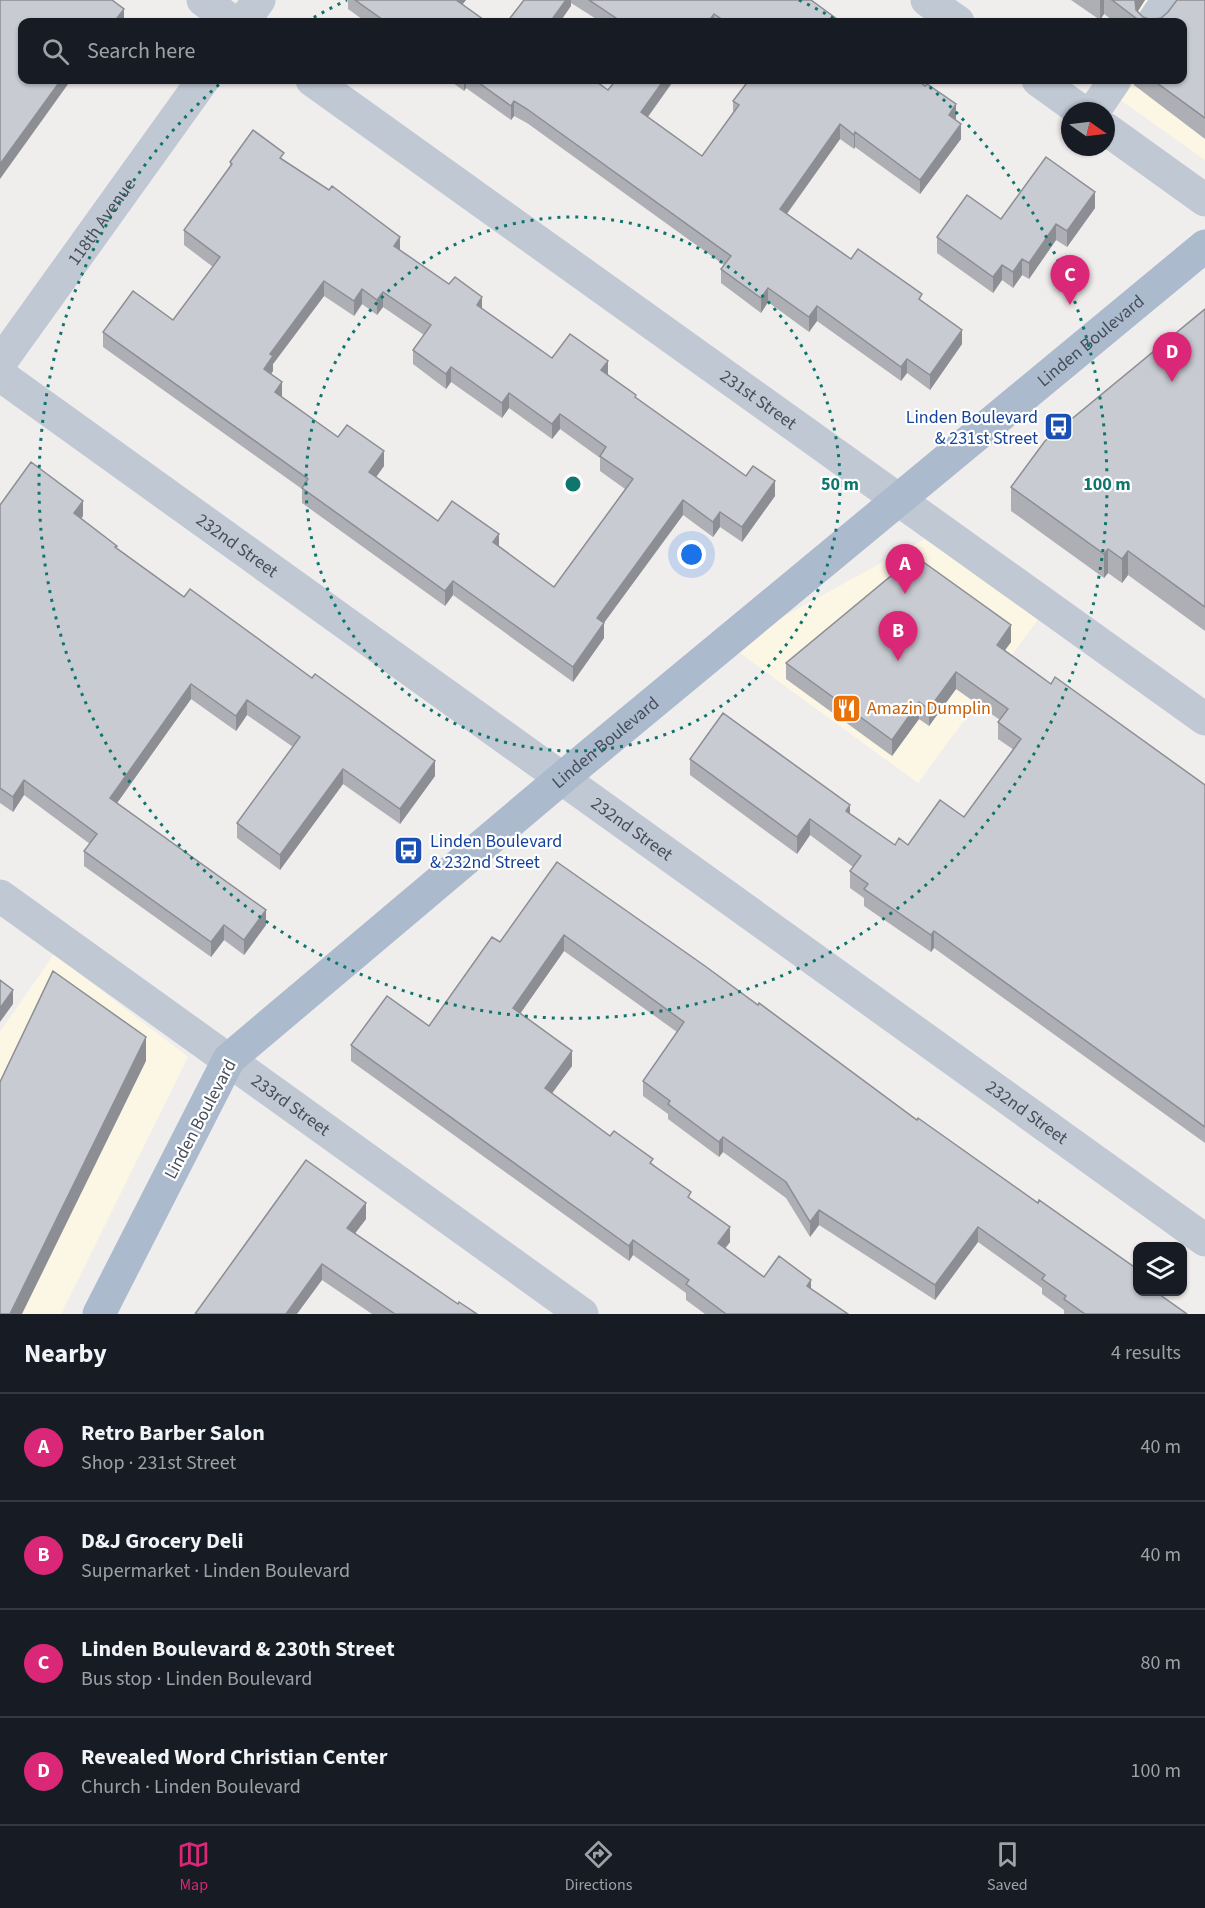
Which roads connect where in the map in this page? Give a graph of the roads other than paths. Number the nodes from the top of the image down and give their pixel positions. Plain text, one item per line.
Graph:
1 (203, 0) edge
2 (259, 0) edge
3 (927, 0) edge
4 (1168, 0) edge
5 (228, 18) edge
6 (246, 18) edge
7 (952, 18) edge
8 (1156, 18) edge
9 (200, 84) edge
10 (318, 84) edge
11 (1044, 84) edge
12 (1112, 84) edge
13 (1069, 102) edge
14 (1101, 102) edge
15 (1115, 135) edge
16 (1205, 200) edge
17 (1205, 246) edge
18 (0, 363) edge
19 (0, 375) edge
20 (899, 500) junction
21 (1205, 719) edge
22 (561, 779) junction
23 (0, 896) edge
24 (229, 1059) junction
25 (1205, 1240) edge
26 (99, 1314) edge
27 (582, 1314) edge

1 - 5 street
2 - 6 street
3 - 7 street
4 - 8 street
9 - 18 street, 118th Avenue
10 - 20 street, 231st Street
11 - 13 street
12 - 14 street
15 - 16 street
17 - 20 main road, Linden Boulevard
19 - 22 street, 232nd Street
20 - 21 street, 231st Street
20 - 22 main road, Linden Boulevard
22 - 24 main road, Linden Boulevard
22 - 25 street, 232nd Street
23 - 24 street, 233rd Street
24 - 26 main road, Linden Boulevard
24 - 27 street, 233rd Street

